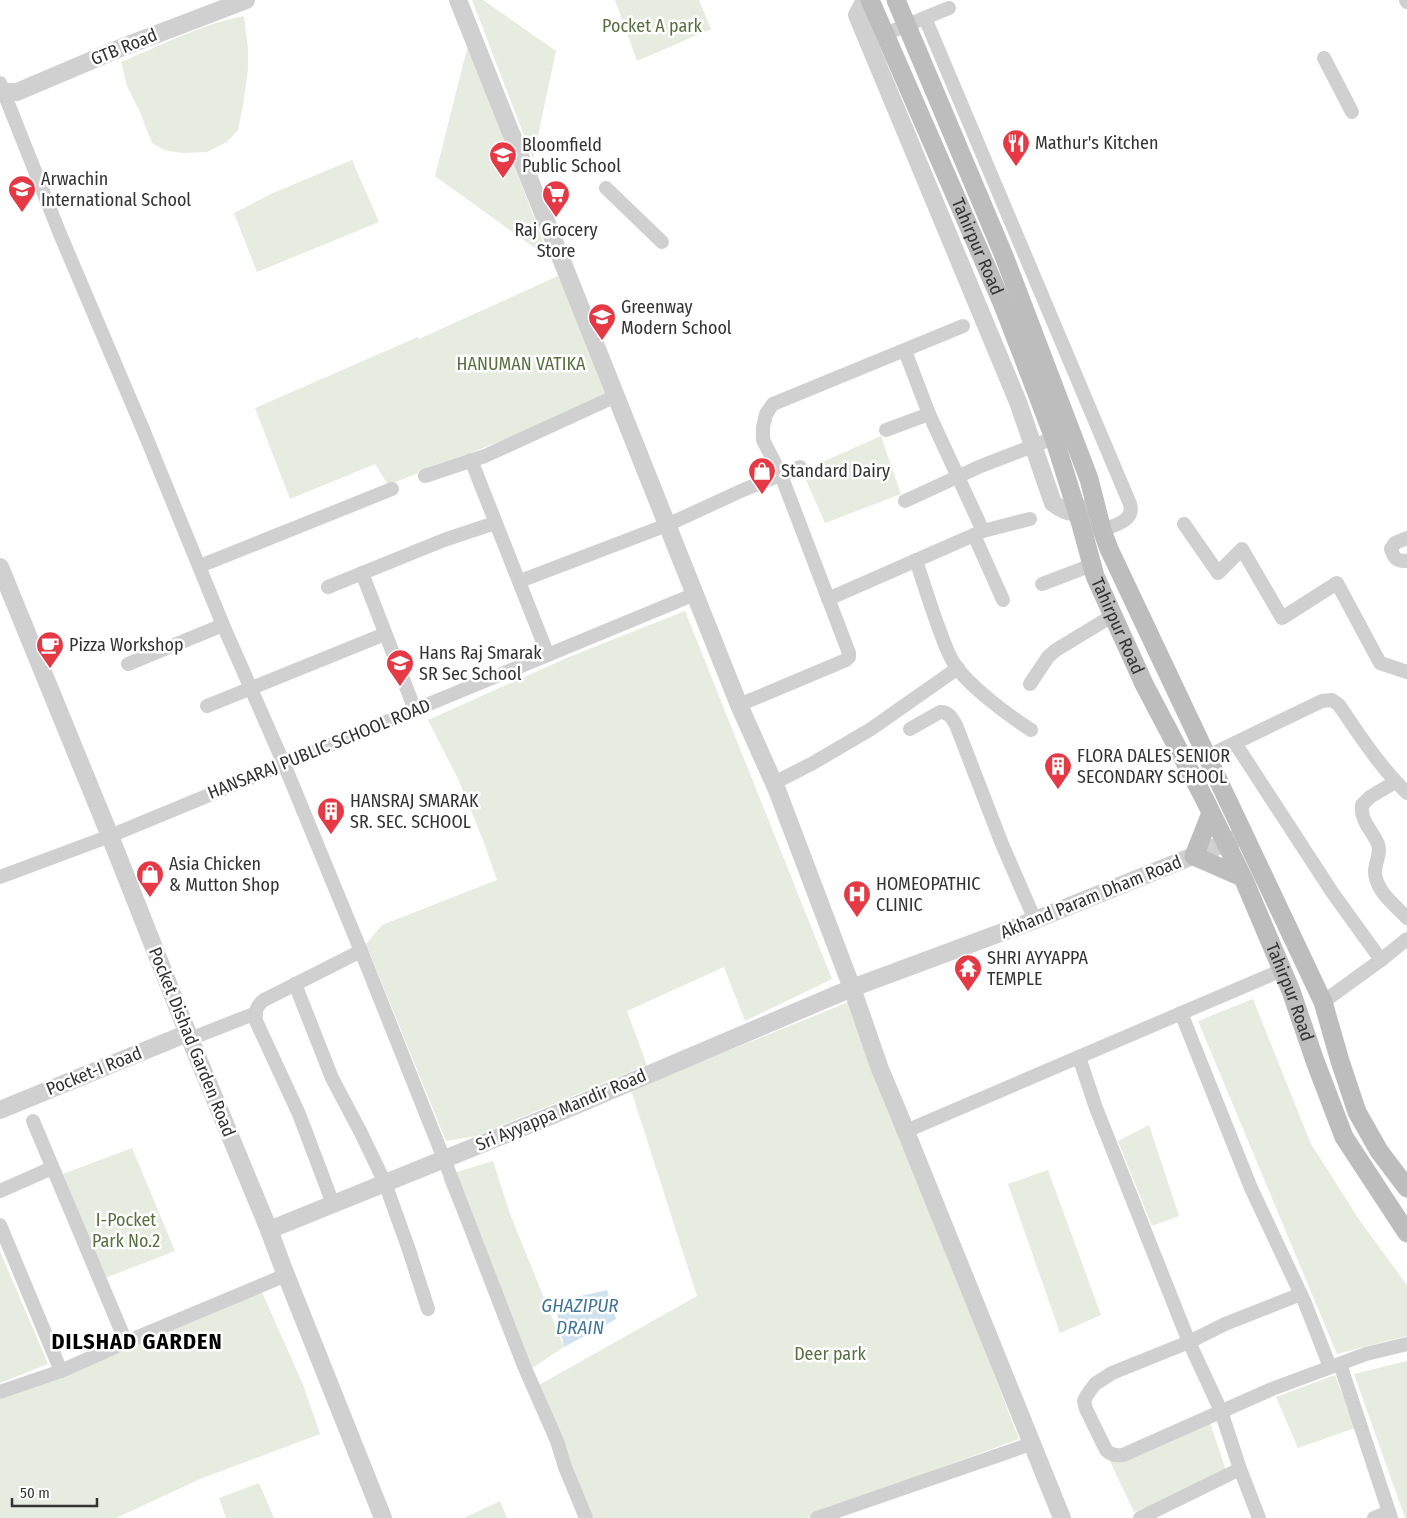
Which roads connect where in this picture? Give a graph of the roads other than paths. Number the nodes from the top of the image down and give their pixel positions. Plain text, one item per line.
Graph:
1 (246, 0) edge
2 (458, 0) edge
3 (865, 0) edge
4 (870, 0) edge
5 (896, 0) edge
6 (220, 3) edge
7 (948, 8) dead end
8 (925, 18) junction
9 (907, 25) junction
10 (884, 34) junction
11 (1324, 58) dead end
12 (893, 76) junction
13 (1, 90) edge
14 (1352, 112) dead end
15 (606, 188) dead end
16 (982, 204) junction
17 (963, 212) junction
18 (662, 242) dead end
19 (963, 326) dead end
20 (905, 351) junction
21 (616, 396) junction
22 (929, 414) junction
23 (886, 430) dead end
24 (1054, 438) junction
25 (1033, 446) junction
26 (471, 460) junction
27 (800, 467) dead end
28 (781, 475) junction
29 (425, 476) dead end
30 (957, 477) junction
31 (392, 489) dead end
32 (905, 500) dead end
33 (1096, 504) junction
34 (1077, 512) junction
35 (1030, 519) dead end
36 (495, 523) junction
37 (1184, 524) dead end
38 (667, 525) junction
39 (1102, 530) junction
40 (978, 533) junction
41 (1407, 538) edge
42 (916, 560) junction
43 (1407, 561) edge
44 (1092, 565) junction
45 (200, 566) junction
46 (0, 567) edge
47 (362, 574) junction
48 (520, 581) junction
49 (1042, 584) dead end
50 (328, 587) dead end
51 (5, 592) edge
52 (695, 594) junction
53 (828, 599) junction
54 (1003, 600) dead end
55 (1112, 616) junction
56 (223, 625) junction
57 (385, 634) junction
58 (548, 655) junction
59 (128, 664) dead end
60 (958, 668) junction
61 (1407, 672) edge
62 (1030, 684) dead end
63 (252, 688) junction
64 (739, 705) junction
65 (207, 706) dead end
66 (415, 710) junction
67 (910, 729) dead end
68 (1031, 730) dead end
69 (1235, 743) junction
70 (1208, 756) junction
71 (284, 764) junction
72 (1395, 782) junction
73 (774, 783) junction
74 (1407, 794) edge
75 (1211, 813) junction
76 (1245, 835) junction
77 (110, 836) junction
78 (1226, 843) junction
79 (1194, 856) junction
80 (0, 877) edge
81 (1242, 877) junction
82 (1407, 918) edge
83 (1035, 920) junction
84 (1407, 939) edge
85 (361, 951) junction
86 (1381, 960) junction
87 (1282, 970) junction
88 (295, 984) junction
89 (852, 988) junction
90 (1323, 1002) junction
91 (256, 1012) junction
92 (1181, 1013) junction
93 (189, 1036) junction
94 (1078, 1057) junction
95 (0, 1110) edge
96 (33, 1121) dead end
97 (906, 1131) junction
98 (444, 1159) junction
99 (52, 1168) junction
100 (385, 1183) junction
101 (1407, 1188) edge
102 (0, 1191) edge
103 (333, 1204) junction
104 (0, 1225) edge
105 (269, 1230) junction
106 (1407, 1233) edge
107 (286, 1275) junction
108 (1301, 1294) junction
109 (428, 1309) dead end
110 (126, 1342) junction
111 (1189, 1342) junction
112 (1407, 1344) edge
113 (1335, 1366) junction
114 (61, 1371) junction
115 (0, 1392) edge
116 (1221, 1411) junction
117 (1031, 1444) junction
118 (1240, 1469) junction
119 (1390, 1515) edge
120 (383, 1518) edge
121 (586, 1518) edge
122 (817, 1518) edge
123 (1062, 1518) edge
124 (1140, 1518) edge
125 (1259, 1518) edge
126 (1374, 1518) edge

1 - 6 street, GTB Road
2 - 21 street
3 - 12 street
4 - 10 main road, Tahirpur Road
5 - 9 main road, Tahirpur Road
6 - 13 street, GTB Road
7 - 8 street
8 - 9 street
8 - 39 street
9 - 10 street
9 - 16 main road, Tahirpur Road
10 - 12 main road, Tahirpur Road
11 - 14 street
12 - 17 main road, Tahirpur Road
12 - 25 street
13 - 45 street
15 - 18 street
16 - 17 main road
16 - 33 main road, Tahirpur Road
17 - 24 main road, Tahirpur Road
19 - 20 street
20 - 22 street
20 - 28 street
21 - 26 street
21 - 38 street
22 - 23 street
22 - 30 street
24 - 25 street
24 - 34 main road, Tahirpur Road
25 - 30 street
25 - 34 street
26 - 29 street
26 - 36 street
27 - 28 street
28 - 38 street
28 - 53 street
30 - 32 street
30 - 40 street
31 - 45 street
33 - 34 street
33 - 39 main road, Tahirpur Road
34 - 44 main road, Tahirpur Road
35 - 40 street
36 - 47 street
36 - 48 street
37 - 61 street
38 - 48 street
38 - 52 street
39 - 70 main road, Tahirpur Road
40 - 42 street
40 - 54 street
41 - 43 street
42 - 53 street
42 - 60 street
44 - 49 street
44 - 55 main road, Tahirpur Road
45 - 56 street
46 - 51 street, Pocket Dishad Garden Road
47 - 50 street
47 - 57 street
48 - 58 street
51 - 77 street, Pocket Dishad Garden Road
52 - 58 street, HANSARAJ PUBLIC SCHOOL ROAD
52 - 64 street
53 - 64 street
55 - 62 street
55 - 75 main road, Tahirpur Road
56 - 59 street
56 - 63 street
57 - 63 street
57 - 66 street
58 - 66 street, HANSARAJ PUBLIC SCHOOL ROAD
60 - 68 street
60 - 73 street
63 - 65 street
63 - 71 street
64 - 73 street
66 - 71 street, HANSARAJ PUBLIC SCHOOL ROAD
67 - 83 street
69 - 70 street
69 - 72 street
69 - 86 street
70 - 76 main road, Tahirpur Road
71 - 77 street, HANSARAJ PUBLIC SCHOOL ROAD
71 - 85 street
72 - 74 street
72 - 82 street
73 - 89 street
75 - 78 main road, Tahirpur Road
75 - 79 main road
76 - 78 street, Akhand Param Dham Road
76 - 90 main road, Tahirpur Road
77 - 80 street, HANSARAJ PUBLIC SCHOOL ROAD
77 - 93 street, Pocket Dishad Garden Road
78 - 79 street, Akhand Param Dham Road
78 - 81 main road, Tahirpur Road
79 - 81 main road
79 - 83 street, Akhand Param Dham Road
81 - 87 main road, Tahirpur Road
83 - 89 street, Akhand Param Dham Road
84 - 86 street
85 - 88 street
85 - 98 street
86 - 90 street
87 - 92 street
87 - 106 main road, Tahirpur Road
88 - 91 street
88 - 100 street
89 - 97 street
89 - 98 street, Sri Ayyappa Mandir Road
90 - 101 main road, Tahirpur Road
91 - 93 street
91 - 103 street
92 - 94 street
92 - 108 street
93 - 95 street, Pocket-I Road
93 - 105 street, Pocket Dishad Garden Road
94 - 97 street
94 - 111 street
96 - 99 street
97 - 117 street
98 - 100 street, Sri Ayyappa Mandir Road
98 - 121 street
99 - 102 street
99 - 110 street
100 - 103 street, Sri Ayyappa Mandir Road
100 - 109 street
103 - 105 street, Sri Ayyappa Mandir Road
104 - 114 street
105 - 107 street, Pocket Dishad Garden Road
107 - 110 street
107 - 120 street, Pocket Dishad Garden Road
108 - 111 street
108 - 113 street
110 - 114 street
111 - 116 street
111 - 116 street
112 - 113 street
113 - 116 street
113 - 119 street
114 - 115 street
116 - 118 street
117 - 122 street
117 - 123 street
118 - 124 street
118 - 125 street
119 - 126 street

